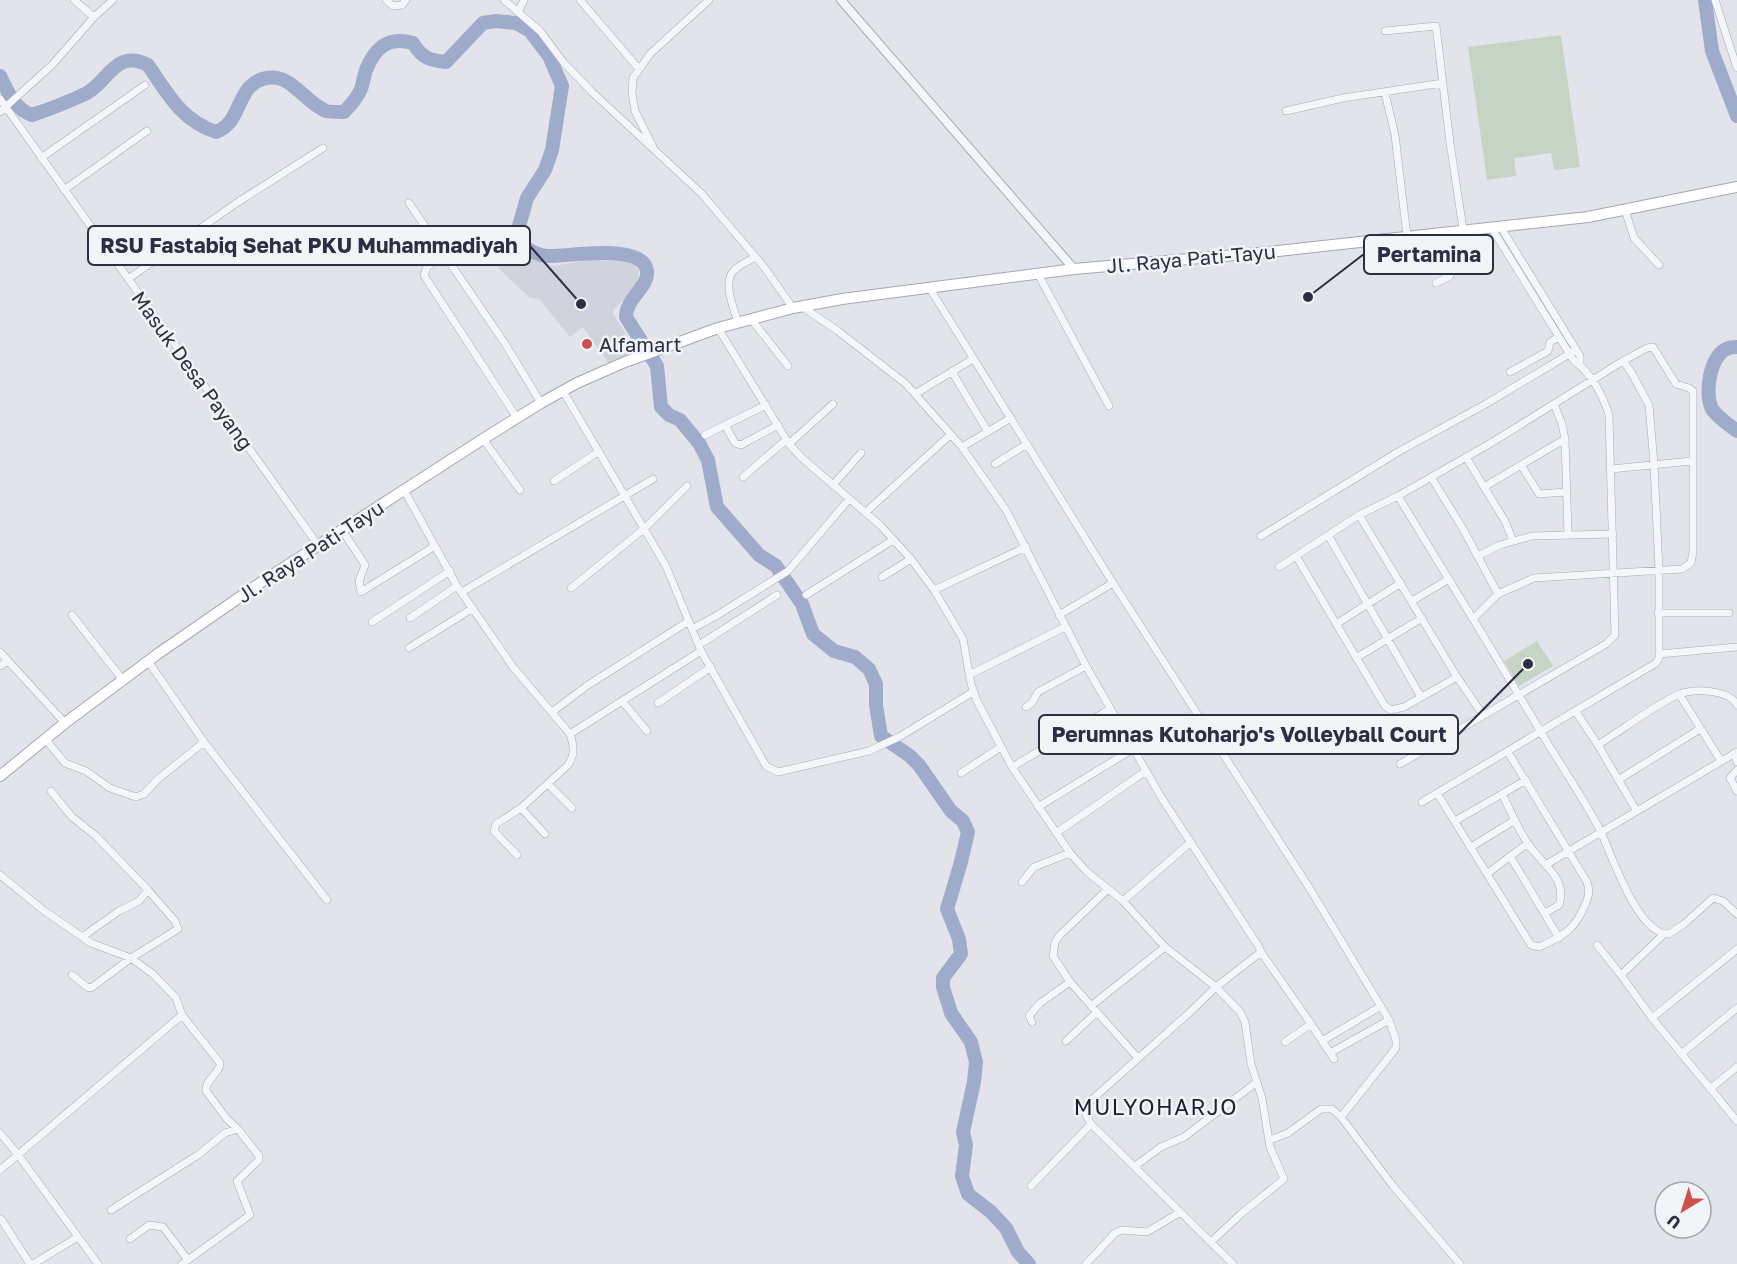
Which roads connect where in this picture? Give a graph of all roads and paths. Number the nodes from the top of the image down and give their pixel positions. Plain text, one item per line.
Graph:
1 (75, 0) edge
2 (113, 0) edge
3 (386, 0) edge
4 (406, 0) edge
5 (504, 0) edge
6 (524, 0) edge
7 (580, 0) edge
8 (710, 0) edge
9 (841, 0) edge
10 (1715, 0) edge
11 (518, 12) junction
12 (94, 17) junction
13 (1385, 31) dead end
14 (1736, 64) edge
15 (639, 69) junction
16 (1443, 83) junction
17 (145, 85) dead end
18 (1385, 93) junction
19 (0, 99) edge
20 (5, 108) edge
21 (1286, 111) dead end
22 (147, 130) dead end
23 (323, 148) dead end
24 (655, 152) junction
25 (42, 158) junction
26 (1734, 187) edge
27 (64, 190) junction
28 (409, 203) dead end
29 (1625, 210) junction
30 (1496, 227) junction
31 (1463, 229) junction
32 (1440, 232) junction
33 (1407, 236) junction
34 (443, 254) junction
35 (755, 257) junction
36 (1659, 265) dead end
37 (1074, 269) junction
38 (1038, 274) junction
39 (128, 279) junction
40 (1436, 283) dead end
41 (929, 287) junction
42 (797, 307) junction
43 (751, 319) junction
44 (738, 323) junction
45 (1556, 327) junction
46 (718, 328) junction
47 (1558, 337) junction
48 (1572, 352) junction
49 (973, 359) junction
50 (1623, 361) junction
51 (788, 366) dead end
52 (952, 372) junction
53 (1510, 372) dead end
54 (1591, 381) junction
55 (563, 391) junction
56 (915, 394) junction
57 (541, 403) junction
58 (833, 404) dead end
59 (1554, 404) junction
60 (766, 405) junction
61 (1109, 406) dead end
62 (518, 418) junction
63 (1011, 418) junction
64 (725, 425) junction
65 (777, 425) junction
66 (988, 432) junction
67 (705, 435) dead end
68 (950, 435) junction
69 (483, 439) junction
70 (1564, 440) junction
71 (787, 442) junction
72 (1027, 444) junction
73 (962, 447) junction
74 (598, 452) junction
75 (861, 453) dead end
76 (1466, 457) junction
77 (1692, 461) junction
78 (995, 464) dead end
79 (1654, 464) junction
80 (1521, 465) junction
81 (1611, 469) junction
82 (743, 477) dead end
83 (1431, 477) junction
84 (653, 479) dead end
85 (554, 481) dead end
86 (833, 485) junction
87 (687, 486) dead end
88 (1484, 487) junction
89 (404, 490) junction
90 (520, 490) dead end
91 (1566, 492) junction
92 (1398, 496) junction
93 (625, 497) junction
94 (849, 499) junction
95 (866, 512) junction
96 (1359, 515) junction
97 (645, 528) junction
98 (342, 530) junction
99 (1613, 534) junction
100 (1328, 535) junction
101 (1568, 535) junction
102 (1261, 536) dead end
103 (893, 540) junction
104 (1513, 541) junction
105 (318, 545) junction
106 (435, 546) junction
107 (1026, 547) junction
108 (1296, 556) junction
109 (1478, 556) junction
110 (911, 559) junction
111 (1279, 567) dead end
112 (1659, 570) junction
113 (450, 571) junction
114 (1614, 573) junction
115 (882, 577) dead end
116 (1449, 579) junction
117 (1401, 583) junction
118 (1113, 584) junction
119 (571, 588) dead end
120 (460, 589) junction
121 (933, 590) junction
122 (1498, 594) junction
123 (777, 595) dead end
124 (806, 595) dead end
125 (1412, 601) junction
126 (1368, 604) junction
127 (473, 608) junction
128 (1658, 613) junction
129 (1729, 613) dead end
130 (72, 615) dead end
131 (1059, 615) junction
132 (410, 618) dead end
133 (1422, 618) junction
134 (1473, 618) junction
135 (689, 621) junction
136 (372, 622) dead end
137 (1336, 624) junction
138 (1065, 627) junction
139 (692, 629) junction
140 (1388, 639) junction
141 (1737, 647) edge
142 (409, 648) dead end
143 (700, 648) junction
144 (0, 652) edge
145 (1659, 654) junction
146 (1356, 658) junction
147 (8, 661) junction
148 (148, 661) junction
149 (0, 666) edge
150 (1086, 666) junction
151 (711, 667) junction
152 (969, 675) junction
153 (1457, 677) junction
154 (122, 679) junction
155 (974, 692) junction
156 (1519, 693) junction
157 (1679, 694) junction
158 (1421, 697) junction
159 (622, 701) junction
160 (658, 703) dead end
161 (1737, 705) edge
162 (1026, 707) dead end
163 (1110, 709) junction
164 (552, 712) junction
165 (1576, 712) junction
166 (1483, 715) junction
167 (65, 723) junction
168 (1700, 729) junction
169 (647, 731) dead end
170 (1541, 732) junction
171 (570, 734) junction
172 (46, 740) junction
173 (204, 742) junction
174 (1598, 745) junction
175 (1001, 747) junction
176 (1133, 749) junction
177 (1508, 752) junction
178 (1736, 753) edge
179 (1721, 762) junction
180 (1737, 762) edge
181 (1400, 764) dead end
182 (1012, 767) junction
183 (1737, 770) edge
184 (1146, 771) junction
185 (961, 773) dead end
186 (0, 776) edge
187 (1526, 780) junction
188 (1618, 780) junction
189 (548, 784) junction
190 (51, 790) dead end
191 (1737, 790) edge
192 (1437, 793) junction
193 (1502, 794) junction
194 (1422, 802) dead end
195 (1038, 807) junction
196 (521, 808) junction
197 (572, 808) dead end
198 (1636, 810) junction
199 (1515, 820) junction
200 (1455, 821) junction
201 (1600, 831) junction
202 (1056, 833) junction
203 (545, 834) dead end
204 (1191, 842) junction
205 (1527, 843) junction
206 (1471, 847) junction
207 (1569, 852) junction
208 (1070, 853) junction
209 (516, 855) dead end
210 (1510, 856) junction
211 (1547, 864) junction
212 (1488, 873) junction
213 (0, 875) edge
214 (1022, 882) dead end
215 (148, 890) junction
216 (1107, 890) junction
217 (327, 900) dead end
218 (1123, 901) junction
219 (1545, 913) junction
220 (1737, 914) edge
221 (1664, 934) junction
222 (82, 937) junction
223 (1559, 938) junction
224 (1597, 945) dead end
225 (1165, 947) junction
226 (1737, 949) edge
227 (1261, 952) junction
228 (131, 958) junction
229 (72, 975) dead end
230 (1621, 975) junction
231 (1070, 982) junction
232 (1216, 987) junction
233 (1381, 1006) junction
234 (1737, 1008) edge
235 (1094, 1009) junction
236 (182, 1015) junction
237 (1652, 1018) junction
238 (1389, 1020) junction
239 (1032, 1022) dead end
240 (1311, 1024) junction
241 (1066, 1041) dead end
242 (1322, 1041) junction
243 (1285, 1042) dead end
244 (1681, 1054) junction
245 (1138, 1058) junction
246 (1737, 1067) edge
247 (1257, 1082) junction
248 (1710, 1089) junction
249 (1341, 1117) junction
250 (1737, 1121) edge
251 (1091, 1124) junction
252 (238, 1129) junction
253 (0, 1133) edge
254 (1270, 1140) junction
255 (19, 1156) junction
256 (1135, 1166) junction
257 (0, 1170) edge
258 (1031, 1186) dead end
259 (111, 1210) dead end
260 (1179, 1213) junction
261 (1, 1219) edge
262 (78, 1237) junction
263 (130, 1239) dead end
264 (1211, 1242) junction
265 (185, 1262) edge
266 (31, 1264) edge
267 (98, 1264) edge
268 (1086, 1264) edge
269 (1233, 1264) edge
270 (1460, 1264) edge

1 - 12 street
2 - 12 street
3 - 4 street
5 - 11 street
6 - 11 street
7 - 15 street
8 - 15 street
9 - 37 street
10 - 14 street
11 - 24 street
12 - 20 street
13 - 16 street
15 - 24 street
16 - 18 street
16 - 31 street
17 - 25 street
18 - 21 street
18 - 33 street
19 - 20 street, Masuk Desa Payang
20 - 25 street, Masuk Desa Payang
22 - 27 street
23 - 39 street
24 - 35 street
25 - 27 street, Masuk Desa Payang
26 - 29 main road, Jl. Raya Pati-Tayu
27 - 39 street, Masuk Desa Payang
28 - 34 street
29 - 30 main road, Jl. Raya Pati-Tayu
29 - 36 street
30 - 31 main road, Jl. Raya Pati-Tayu
30 - 45 street
31 - 32 main road, Jl. Raya Pati-Tayu
32 - 33 main road, Jl. Raya Pati-Tayu
32 - 40 street
33 - 37 main road, Jl. Raya Pati-Tayu
34 - 57 street
34 - 62 street
35 - 42 street
35 - 44 street
37 - 38 main road, Jl. Raya Pati-Tayu
38 - 41 main road, Jl. Raya Pati-Tayu
38 - 61 street
39 - 105 street, Masuk Desa Payang
41 - 42 main road, Jl. Raya Pati-Tayu
41 - 49 street
42 - 43 main road, Jl. Raya Pati-Tayu
42 - 56 street
43 - 44 main road, Jl. Raya Pati-Tayu
43 - 51 street
44 - 46 main road, Jl. Raya Pati-Tayu
45 - 47 street
45 - 48 street
46 - 55 main road, Jl. Raya Pati-Tayu
46 - 60 street
47 - 48 street
47 - 53 street
48 - 54 street
48 - 102 street
49 - 52 street
49 - 63 street
50 - 54 street
50 - 77 street
50 - 79 street
52 - 56 street
52 - 66 street
54 - 59 street
54 - 81 street
55 - 57 main road, Jl. Raya Pati-Tayu
55 - 74 street
56 - 68 street
57 - 62 main road, Jl. Raya Pati-Tayu
58 - 71 street
59 - 70 street
59 - 76 street
60 - 64 street
60 - 65 street
62 - 69 main road, Jl. Raya Pati-Tayu
63 - 66 street
63 - 72 street
64 - 65 street
64 - 67 street
65 - 71 street
66 - 73 street
68 - 73 street
68 - 95 street
69 - 89 main road, Jl. Raya Pati-Tayu
69 - 90 street
70 - 80 street
70 - 91 street
71 - 82 street
71 - 86 street
72 - 78 street
72 - 118 street
73 - 107 street
74 - 85 street
74 - 93 street
75 - 86 street
76 - 83 street
76 - 88 street
77 - 79 street
77 - 112 street
79 - 81 street
79 - 112 street
80 - 88 street
80 - 91 street
81 - 99 street
83 - 92 street
83 - 109 street
84 - 93 street
86 - 94 street
87 - 97 street
88 - 104 street
89 - 98 main road, Jl. Raya Pati-Tayu
89 - 106 street
91 - 101 street
92 - 96 street
92 - 116 street
93 - 97 street
93 - 120 street
94 - 95 street
94 - 139 street
95 - 103 street
96 - 100 street
96 - 117 street
97 - 119 street
97 - 135 street
98 - 105 main road, Jl. Raya Pati-Tayu
98 - 106 street
99 - 101 street
99 - 114 street
100 - 108 street
100 - 126 street
101 - 104 street
103 - 110 street
103 - 124 street
104 - 109 street
105 - 148 main road, Jl. Raya Pati-Tayu
106 - 113 street
107 - 121 street
107 - 131 street
108 - 111 street
108 - 137 street
109 - 122 street
110 - 115 street
110 - 121 street
112 - 114 street
112 - 128 street
113 - 120 street
113 - 136 street
114 - 122 street
114 - 156 street
116 - 125 street
116 - 134 street
117 - 125 street
117 - 126 street
118 - 131 street
118 - 233 street
120 - 127 street
120 - 132 street
121 - 152 street
122 - 134 street
123 - 143 street
125 - 133 street
126 - 137 street
126 - 140 street
127 - 142 street
127 - 164 street
128 - 129 street
128 - 145 street
130 - 154 street
131 - 138 street
133 - 140 street
133 - 153 street
134 - 156 street
135 - 139 street
135 - 164 street
137 - 146 street
138 - 150 street
138 - 152 street
139 - 143 street
140 - 146 street
140 - 158 street
141 - 145 street
143 - 151 street
143 - 159 street
144 - 147 street
145 - 165 street
146 - 158 street
147 - 149 street
147 - 167 street
148 - 154 main road, Jl. Raya Pati-Tayu
148 - 173 street
150 - 162 street
150 - 163 street
151 - 155 street
151 - 160 street
152 - 155 street
153 - 158 street
153 - 166 street
154 - 167 main road, Jl. Raya Pati-Tayu
155 - 175 street
156 - 166 street
156 - 170 street
157 - 161 street
157 - 168 street
157 - 174 street
159 - 169 street
159 - 171 street
163 - 176 street
163 - 182 street
164 - 171 street
165 - 170 street
165 - 174 street
166 - 181 street
167 - 172 main road, Jl. Raya Pati-Tayu
168 - 179 street
168 - 188 street
170 - 177 street
170 - 201 street
171 - 189 street
172 - 173 street
172 - 186 main road, Jl. Raya Pati-Tayu
173 - 217 street
174 - 188 street
175 - 182 street
175 - 185 street
176 - 184 street
176 - 195 street
177 - 187 street
177 - 192 street
178 - 179 street
178 - 180 street
179 - 198 street
182 - 195 street
183 - 191 street
184 - 202 street
184 - 204 street
187 - 193 street
187 - 207 street
188 - 198 street
189 - 196 street
189 - 197 street
190 - 215 street
192 - 194 street
192 - 200 street
193 - 199 street
193 - 200 street
195 - 202 street
196 - 203 street
196 - 209 street
198 - 201 street
199 - 205 street
199 - 206 street
200 - 206 street
201 - 207 street
201 - 221 street
202 - 208 street
204 - 218 street
204 - 227 street
205 - 210 street
205 - 211 street
206 - 212 street
207 - 211 street
207 - 223 street
208 - 214 street
208 - 216 street
210 - 212 street
210 - 219 street
211 - 219 street
212 - 223 street
213 - 222 street
215 - 222 street
215 - 228 street
216 - 218 street
216 - 231 street
218 - 225 street
219 - 223 street
220 - 221 street
221 - 230 street
222 - 228 street
224 - 230 street
225 - 232 street
225 - 235 street
226 - 237 street
227 - 232 street
227 - 240 street
228 - 229 street
228 - 236 street
230 - 237 street
231 - 235 street
231 - 239 street
232 - 245 street
232 - 247 street
233 - 238 street
233 - 242 street
234 - 244 street
235 - 241 street
235 - 245 street
236 - 252 street
236 - 255 street
237 - 244 street
238 - 242 street
238 - 249 street
240 - 242 street
240 - 243 street
244 - 248 street
245 - 251 street
246 - 248 street
247 - 254 street
247 - 256 street
248 - 250 street
249 - 254 street
249 - 270 street
251 - 256 street
251 - 258 street
252 - 259 street
252 - 265 street
253 - 255 street
254 - 264 street
255 - 257 street
255 - 262 street
256 - 260 street
260 - 264 street
260 - 268 street
261 - 266 street
262 - 266 street
262 - 267 street
263 - 265 street
264 - 269 street

